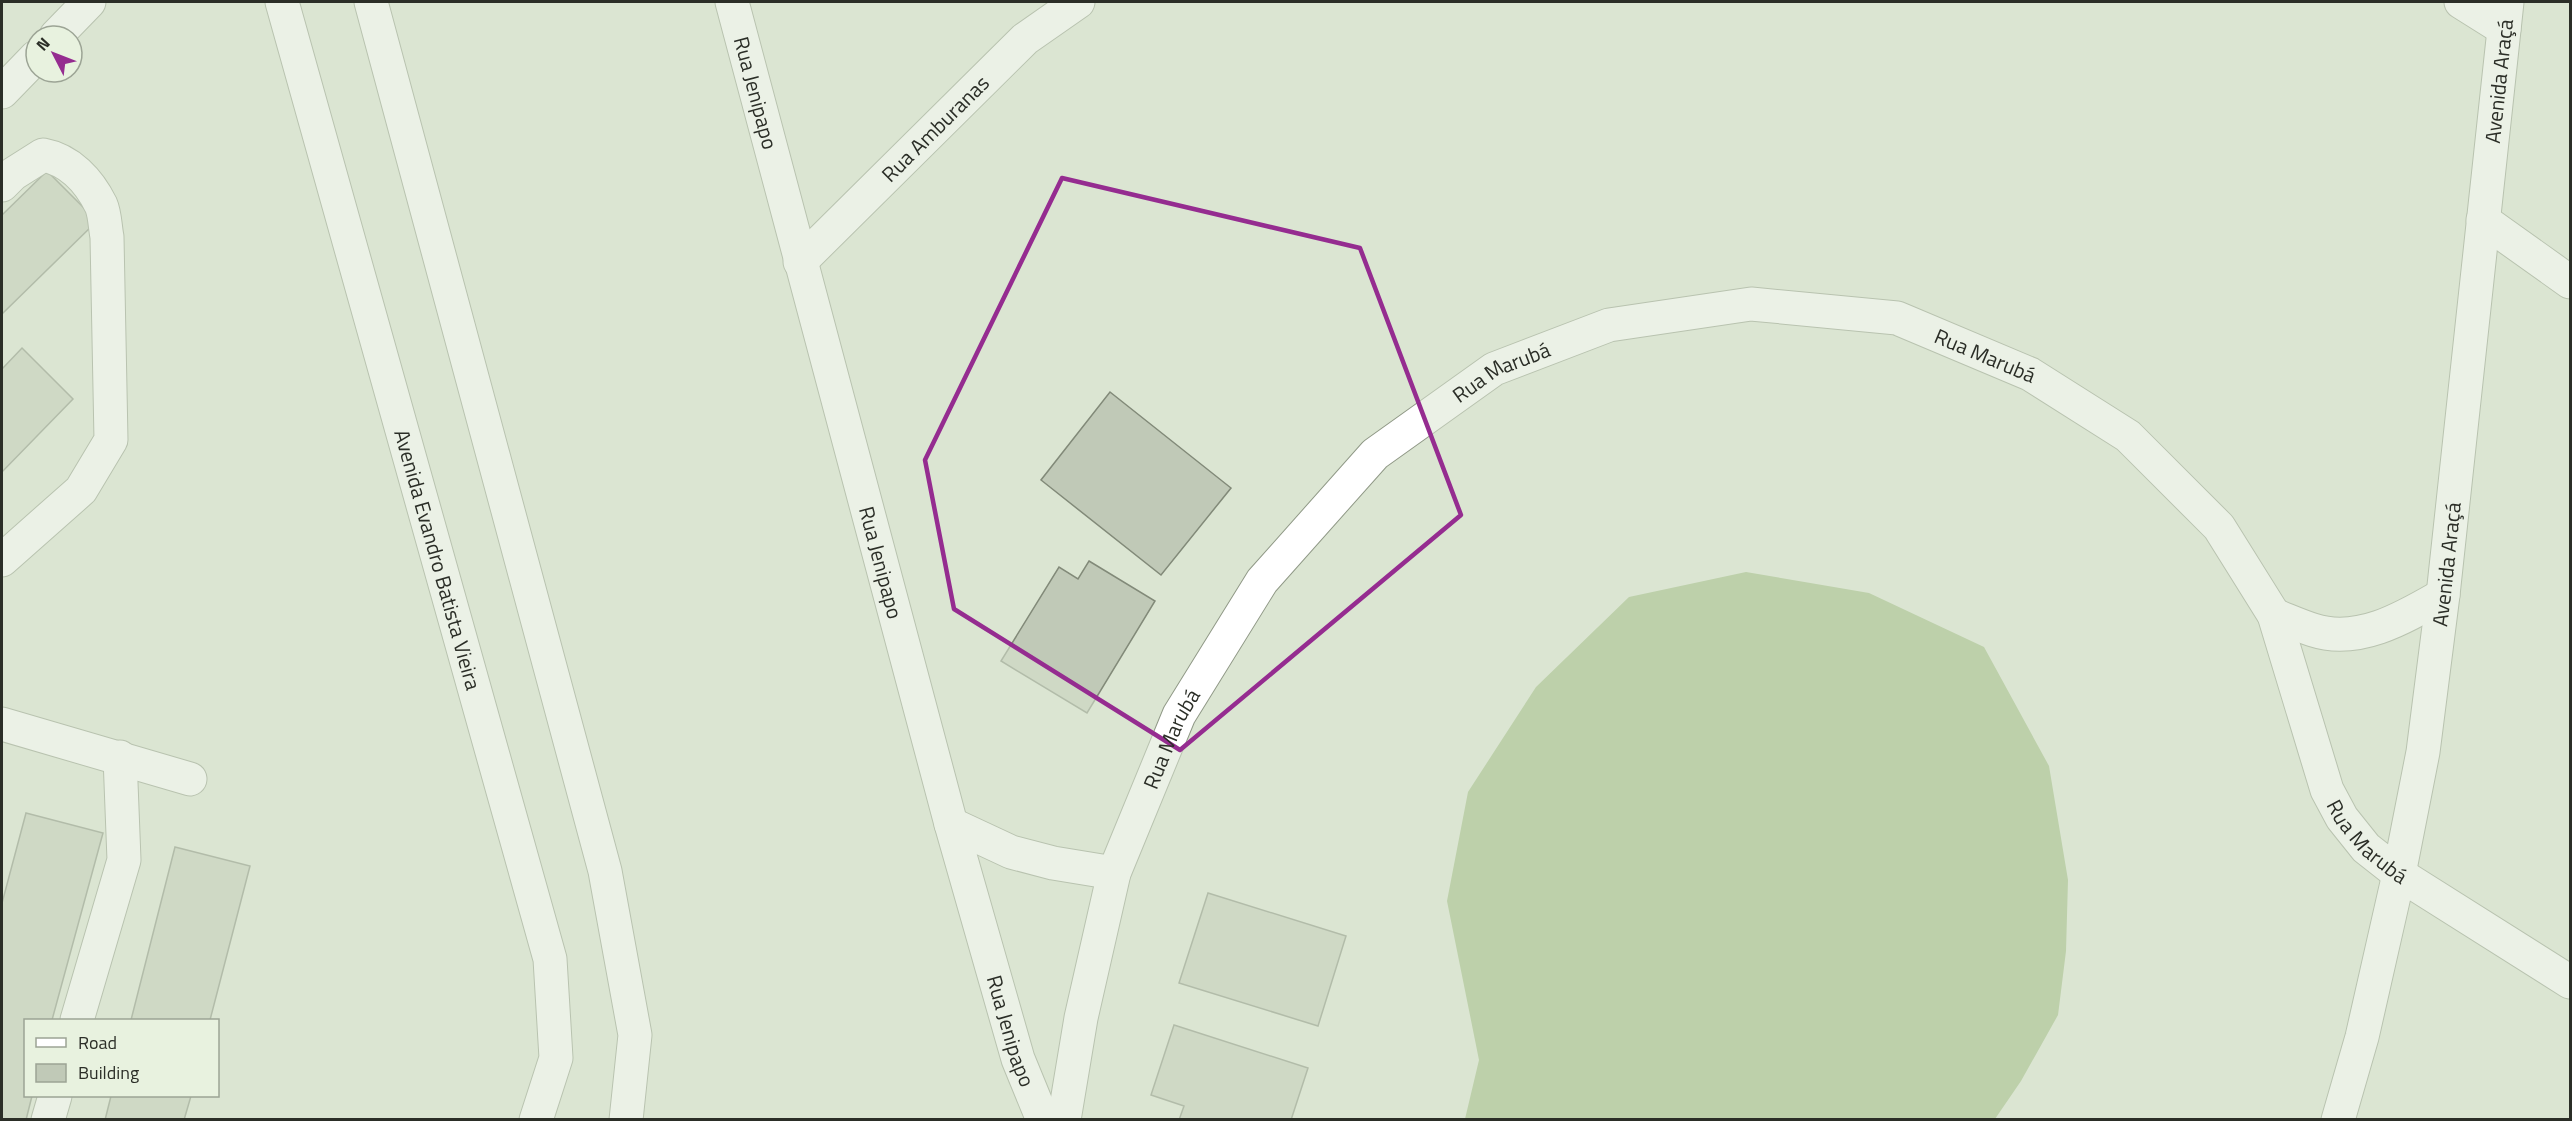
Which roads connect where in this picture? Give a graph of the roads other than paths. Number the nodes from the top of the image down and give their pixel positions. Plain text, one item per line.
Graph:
1 (89, 2) edge
2 (282, 2) edge
3 (371, 2) edge
4 (732, 2) edge
5 (1078, 2) edge
6 (2461, 2) edge
7 (2505, 15) edge
8 (68, 24) edge
9 (24, 69) edge
10 (2, 92) edge
11 (2, 185) edge
12 (2483, 220) junction
13 (800, 262) junction
14 (2571, 282) edge
15 (2, 560) edge
16 (2443, 596) junction
17 (2274, 615) junction
18 (2, 724) edge
19 (120, 757) junction
20 (190, 779) dead end
21 (951, 824) junction
22 (1114, 873) junction
23 (2399, 874) junction
24 (2571, 982) edge
25 (77, 1019) edge
26 (54, 1097) edge
27 (48, 1119) edge
28 (537, 1119) edge
29 (626, 1119) edge
30 (1042, 1119) edge
31 (1064, 1119) edge
32 (2338, 1119) edge

1 - 8 street
2 - 28 street, Avenida Evandro Batista Vieira
3 - 29 street
4 - 13 street, Rua Jenipapo
5 - 13 street, Rua Amburanas
6 - 7 street
7 - 12 street, Avenida Araçá
9 - 10 street
11 - 15 street
12 - 14 street
12 - 16 street, Avenida Araçá
13 - 21 street, Rua Jenipapo
16 - 17 street
16 - 23 street, Avenida Araçá
17 - 22 street, Rua Marubá
17 - 23 street, Rua Marubá
18 - 19 street
19 - 20 street
19 - 25 street
21 - 22 street
21 - 30 street, Rua Jenipapo
22 - 31 street, Rua Marubá
23 - 24 street, Rua Marubá
23 - 32 street, Avenida Araçá
26 - 27 street

